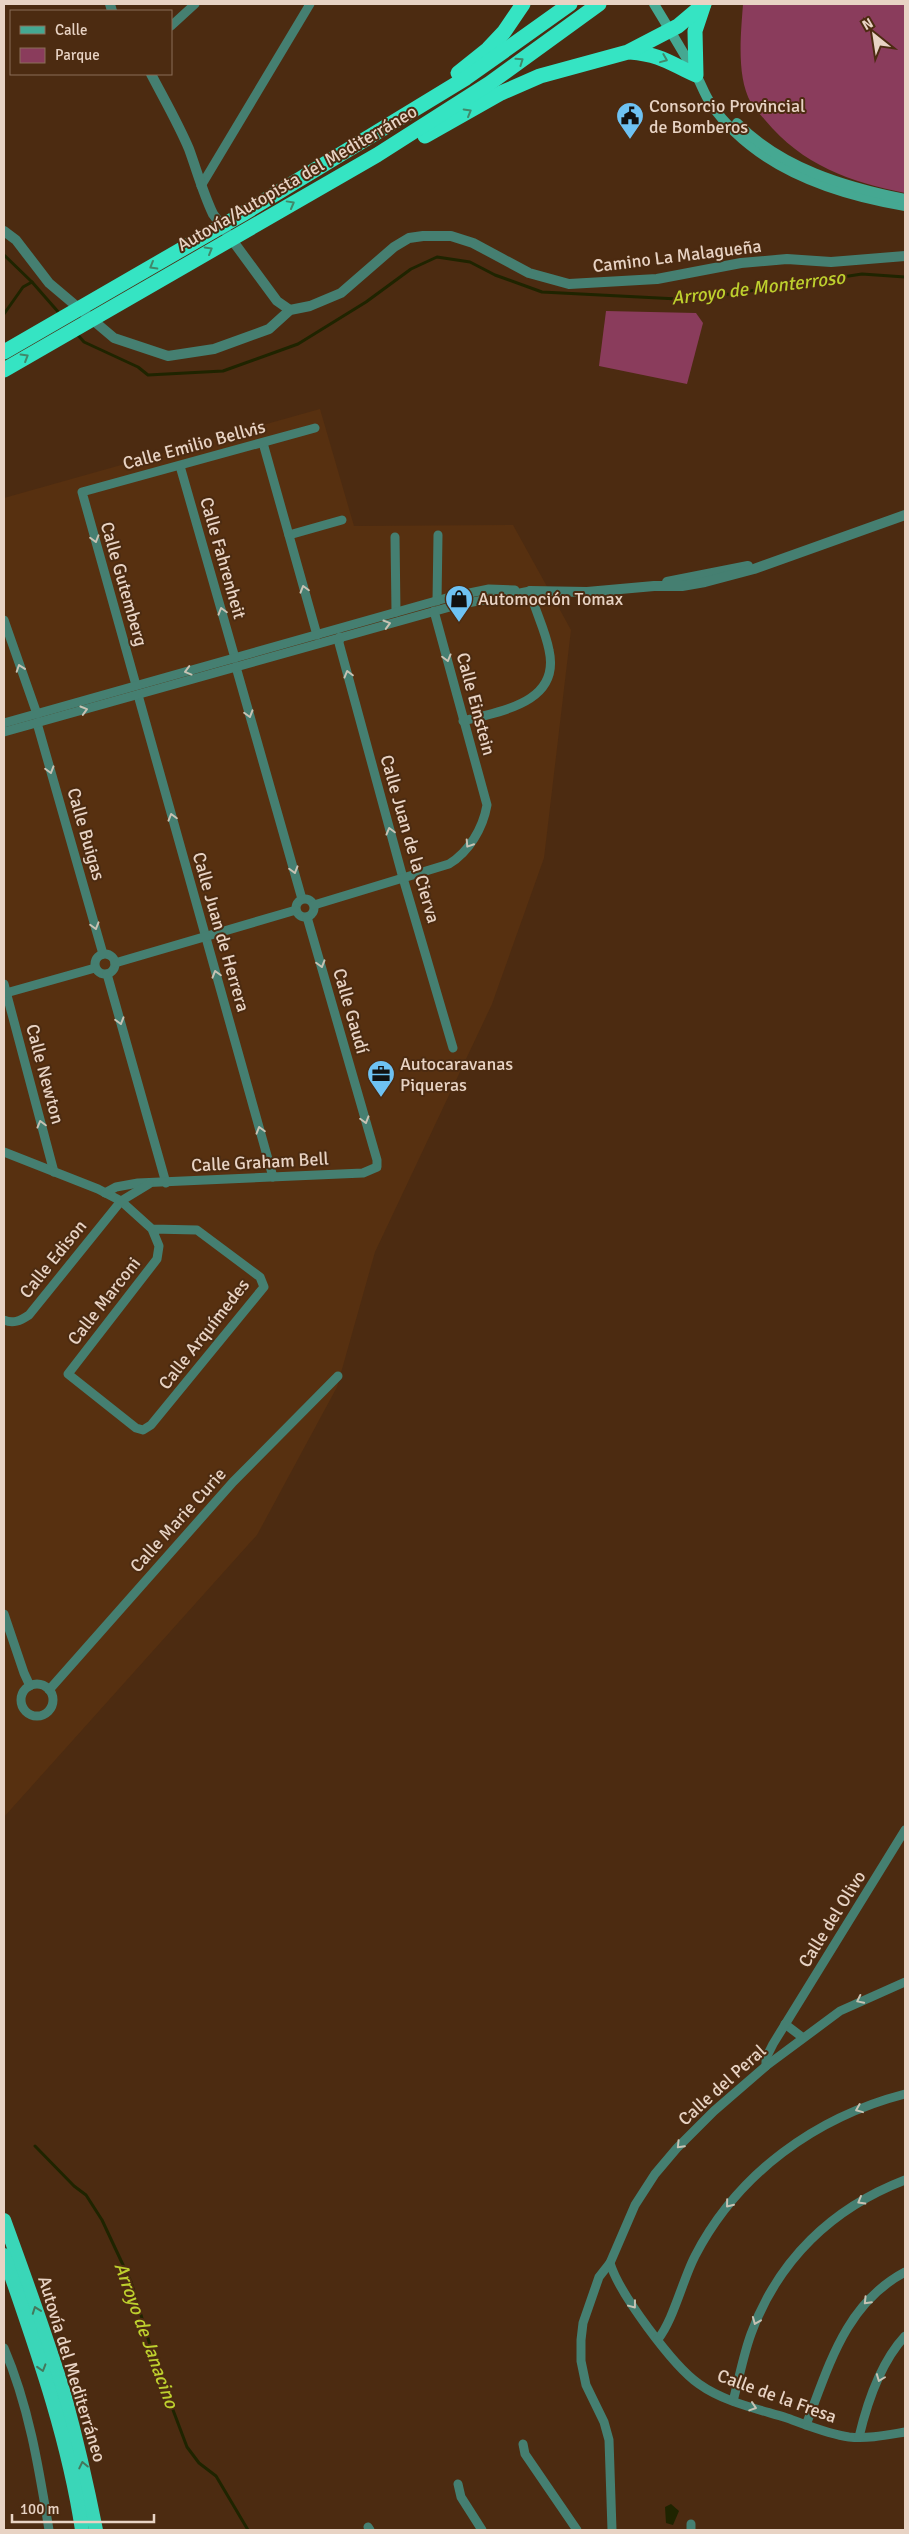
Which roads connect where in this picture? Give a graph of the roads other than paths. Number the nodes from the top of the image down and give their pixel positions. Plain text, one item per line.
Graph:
1 (195, 4) edge
2 (310, 4) edge
3 (523, 4) edge
4 (570, 4) edge
5 (600, 4) edge
6 (704, 4) edge
7 (656, 7) edge
8 (172, 25) edge
9 (670, 31) junction
10 (628, 52) junction
11 (152, 75) edge
12 (696, 75) junction
13 (424, 104) junction
14 (377, 155) junction
15 (201, 186) junction
16 (905, 199) edge
17 (905, 206) edge
18 (244, 221) junction
19 (4, 231) edge
20 (905, 256) edge
21 (290, 310) junction
22 (42, 339) junction
23 (4, 352) edge
24 (4, 370) edge
25 (315, 428) dead end
26 (263, 443) junction
27 (180, 466) junction
28 (82, 492) joint
29 (905, 515) edge
30 (342, 520) dead end
31 (438, 535) dead end
32 (289, 536) junction
33 (395, 537) dead end
34 (530, 591) junction
35 (475, 592) junction
36 (437, 601) junction
37 (434, 611) junction
38 (396, 612) junction
39 (4, 620) edge
40 (317, 636) junction
41 (340, 637) junction
42 (295, 650) junction
43 (236, 662) junction
44 (136, 685) junction
45 (105, 694) junction
46 (138, 695) junction
47 (37, 718) junction
48 (464, 721) junction
49 (4, 723) edge
50 (4, 732) edge
51 (403, 878) junction
52 (302, 898) junction
53 (314, 905) junction
54 (296, 910) junction
55 (308, 917) junction
56 (205, 937) junction
57 (103, 954) junction
58 (115, 962) junction
59 (95, 968) junction
60 (106, 974) junction
61 (5, 989) edge
62 (453, 1048) dead end
63 (4, 1152) edge
64 (371, 1171) joint
65 (54, 1172) junction
66 (273, 1177) junction
67 (166, 1183) junction
68 (150, 1184) junction
69 (105, 1193) junction
70 (121, 1201) junction
71 (152, 1229) junction
72 (4, 1320) edge
73 (68, 1374) joint
74 (338, 1376) dead end
75 (4, 1614) edge
76 (30, 1686) junction
77 (49, 1690) junction
78 (905, 1830) edge
79 (905, 1982) edge
80 (785, 2024) junction
81 (802, 2037) junction
82 (766, 2066) junction
83 (905, 2094) edge
84 (905, 2180) edge
85 (4, 2220) edge
86 (4, 2255) edge
87 (610, 2263) junction
88 (905, 2272) edge
89 (905, 2336) edge
90 (658, 2339) junction
91 (4, 2348) edge
92 (6, 2362) edge
93 (733, 2401) junction
94 (806, 2425) junction
95 (905, 2432) edge
96 (859, 2437) junction
97 (523, 2444) dead end
98 (458, 2484) dead end
99 (50, 2530) edge
100 (82, 2530) edge
101 (96, 2530) edge
102 (482, 2530) edge
103 (577, 2530) edge
104 (612, 2530) edge

1 - 8 street
2 - 15 street
3 - 13 highway
4 - 13 highway, Autovía/Autopista del Mediterráneo
14 -> 5 highway, Autovía/Autopista del Mediterráneo
6 - 9 highway
6 - 12 highway
7 - 9 main road
9 - 10 highway
9 - 12 main road
10 -> 12 highway
14 -> 10 highway
11 - 15 street
12 - 16 main road
12 - 17 main road
13 - 18 highway, Autovía/Autopista del Mediterráneo
18 -> 14 highway, Autovía/Autopista del Mediterráneo
15 - 21 street
18 - 22 highway, Autovía/Autopista del Mediterráneo
19 - 21 street, Camino La Malagueña
20 - 21 street, Camino La Malagueña
22 - 23 highway, Autovía/Autopista del Mediterráneo
24 -> 22 highway, Autovía/Autopista del Mediterráneo
25 - 26 street, Calle Emilio Bellvis
26 - 27 street, Calle Emilio Bellvis
26 - 32 street
27 - 28 street, Calle Emilio Bellvis
43 -> 27 street, Calle Fahrenheit
28 -> 44 street, Calle Gutemberg
29 - 34 street
30 - 32 street
31 - 36 street
40 -> 32 street
33 - 38 street
34 - 35 street
34 - 37 street
34 - 48 street
35 - 36 street
35 - 37 street
36 - 38 street
41 -> 37 street
37 -> 48 street, Calle Einstein
38 - 40 street
47 -> 39 street, Calle Buigas
40 - 42 street
40 - 43 street
41 - 42 street
51 -> 41 street, Calle Juan de la Cierva
42 - 43 street
43 -> 44 street
43 - 46 street
43 -> 52 street
44 - 45 street
45 - 46 street
45 - 47 street
47 -> 46 street
56 -> 46 street, Calle Juan de Herrera
47 - 49 street
47 - 50 street
47 -> 57 street, Calle Buigas
48 -> 51 street, Calle Einstein
51 - 53 street
51 - 62 street, Calle Juan de la Cierva
52 - 53 street
52 - 54 street
53 - 55 street
54 - 55 street
54 - 56 street
55 -> 64 street, Calle Gaudí
56 - 58 street
66 -> 56 street, Calle Juan de Herrera
57 - 58 street
57 - 59 street
58 - 60 street
59 - 60 street
59 - 61 street
60 -> 67 street
65 -> 61 street, Calle Newton
63 - 65 street
64 - 66 street, Calle Graham Bell
65 - 69 street
66 - 67 street, Calle Graham Bell
67 - 68 street, Calle Graham Bell
68 - 69 street, Calle Graham Bell
68 - 70 street, Calle Graham Bell
69 - 70 street
70 - 71 street
70 - 72 street, Calle Edison
71 - 73 street, Calle Marconi
71 - 73 street, Calle Arquímedes
74 - 77 street, Calle Marie Curie
75 - 76 street
76 - 77 street
76 - 77 street
78 - 80 street, Calle del Olivo
79 -> 81 street, Calle del Peral
80 - 81 street
80 - 82 street, Calle del Olivo
81 - 82 street, Calle del Peral
82 -> 87 street, Calle del Peral
83 -> 90 street
84 -> 93 street
101 -> 85 highway, Autovía del Mediterráneo
86 -> 100 highway, Autovía del Mediterráneo
87 -> 90 street, Calle de la Fresa
87 - 104 street, Calle del Peral
88 -> 94 street
89 -> 96 street
90 - 93 street, Calle de la Fresa
91 - 92 street
92 - 99 street
93 -> 94 street, Calle de la Fresa
94 - 96 street, Calle de la Fresa
95 - 96 street, Calle de la Fresa
97 - 103 street
98 - 102 street

